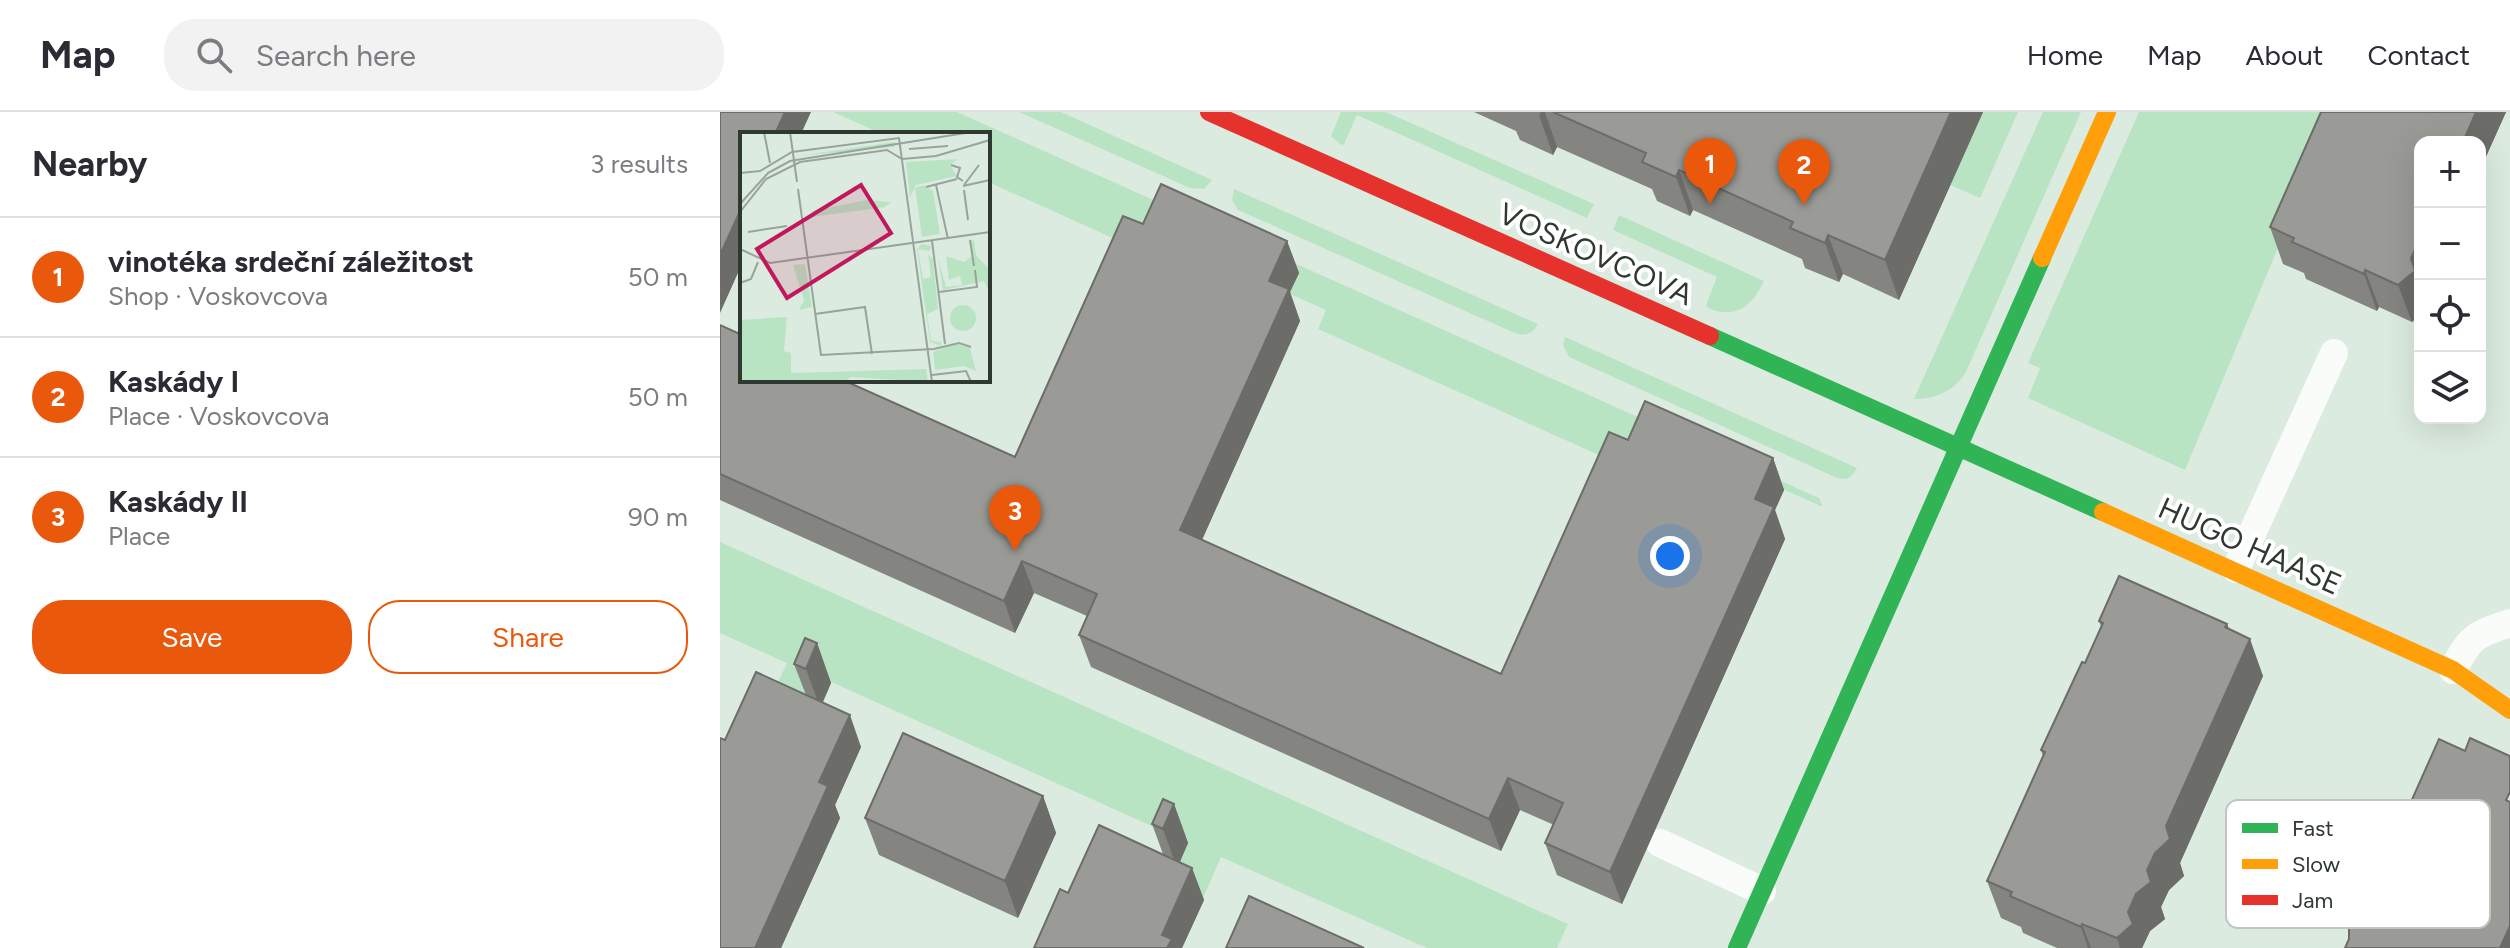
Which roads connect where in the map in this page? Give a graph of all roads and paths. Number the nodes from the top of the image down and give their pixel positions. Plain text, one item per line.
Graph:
1 (1209, 112) edge
2 (2107, 112) edge
3 (2334, 353) dead end
4 (1959, 448) junction
5 (2236, 569) junction
6 (2510, 623) edge
7 (2453, 670) junction
8 (2510, 710) edge
9 (1660, 843) dead end
10 (1762, 891) junction
11 (1737, 948) edge

1 - 4 street, VOSKOVCOVA
2 - 4 street
3 - 5 lane
4 - 5 street, HUGO HAASE
4 - 10 street
5 - 7 street, HUGO HAASE
6 - 7 lane
7 - 8 street, HUGO HAASE
9 - 10 lane
10 - 11 street

